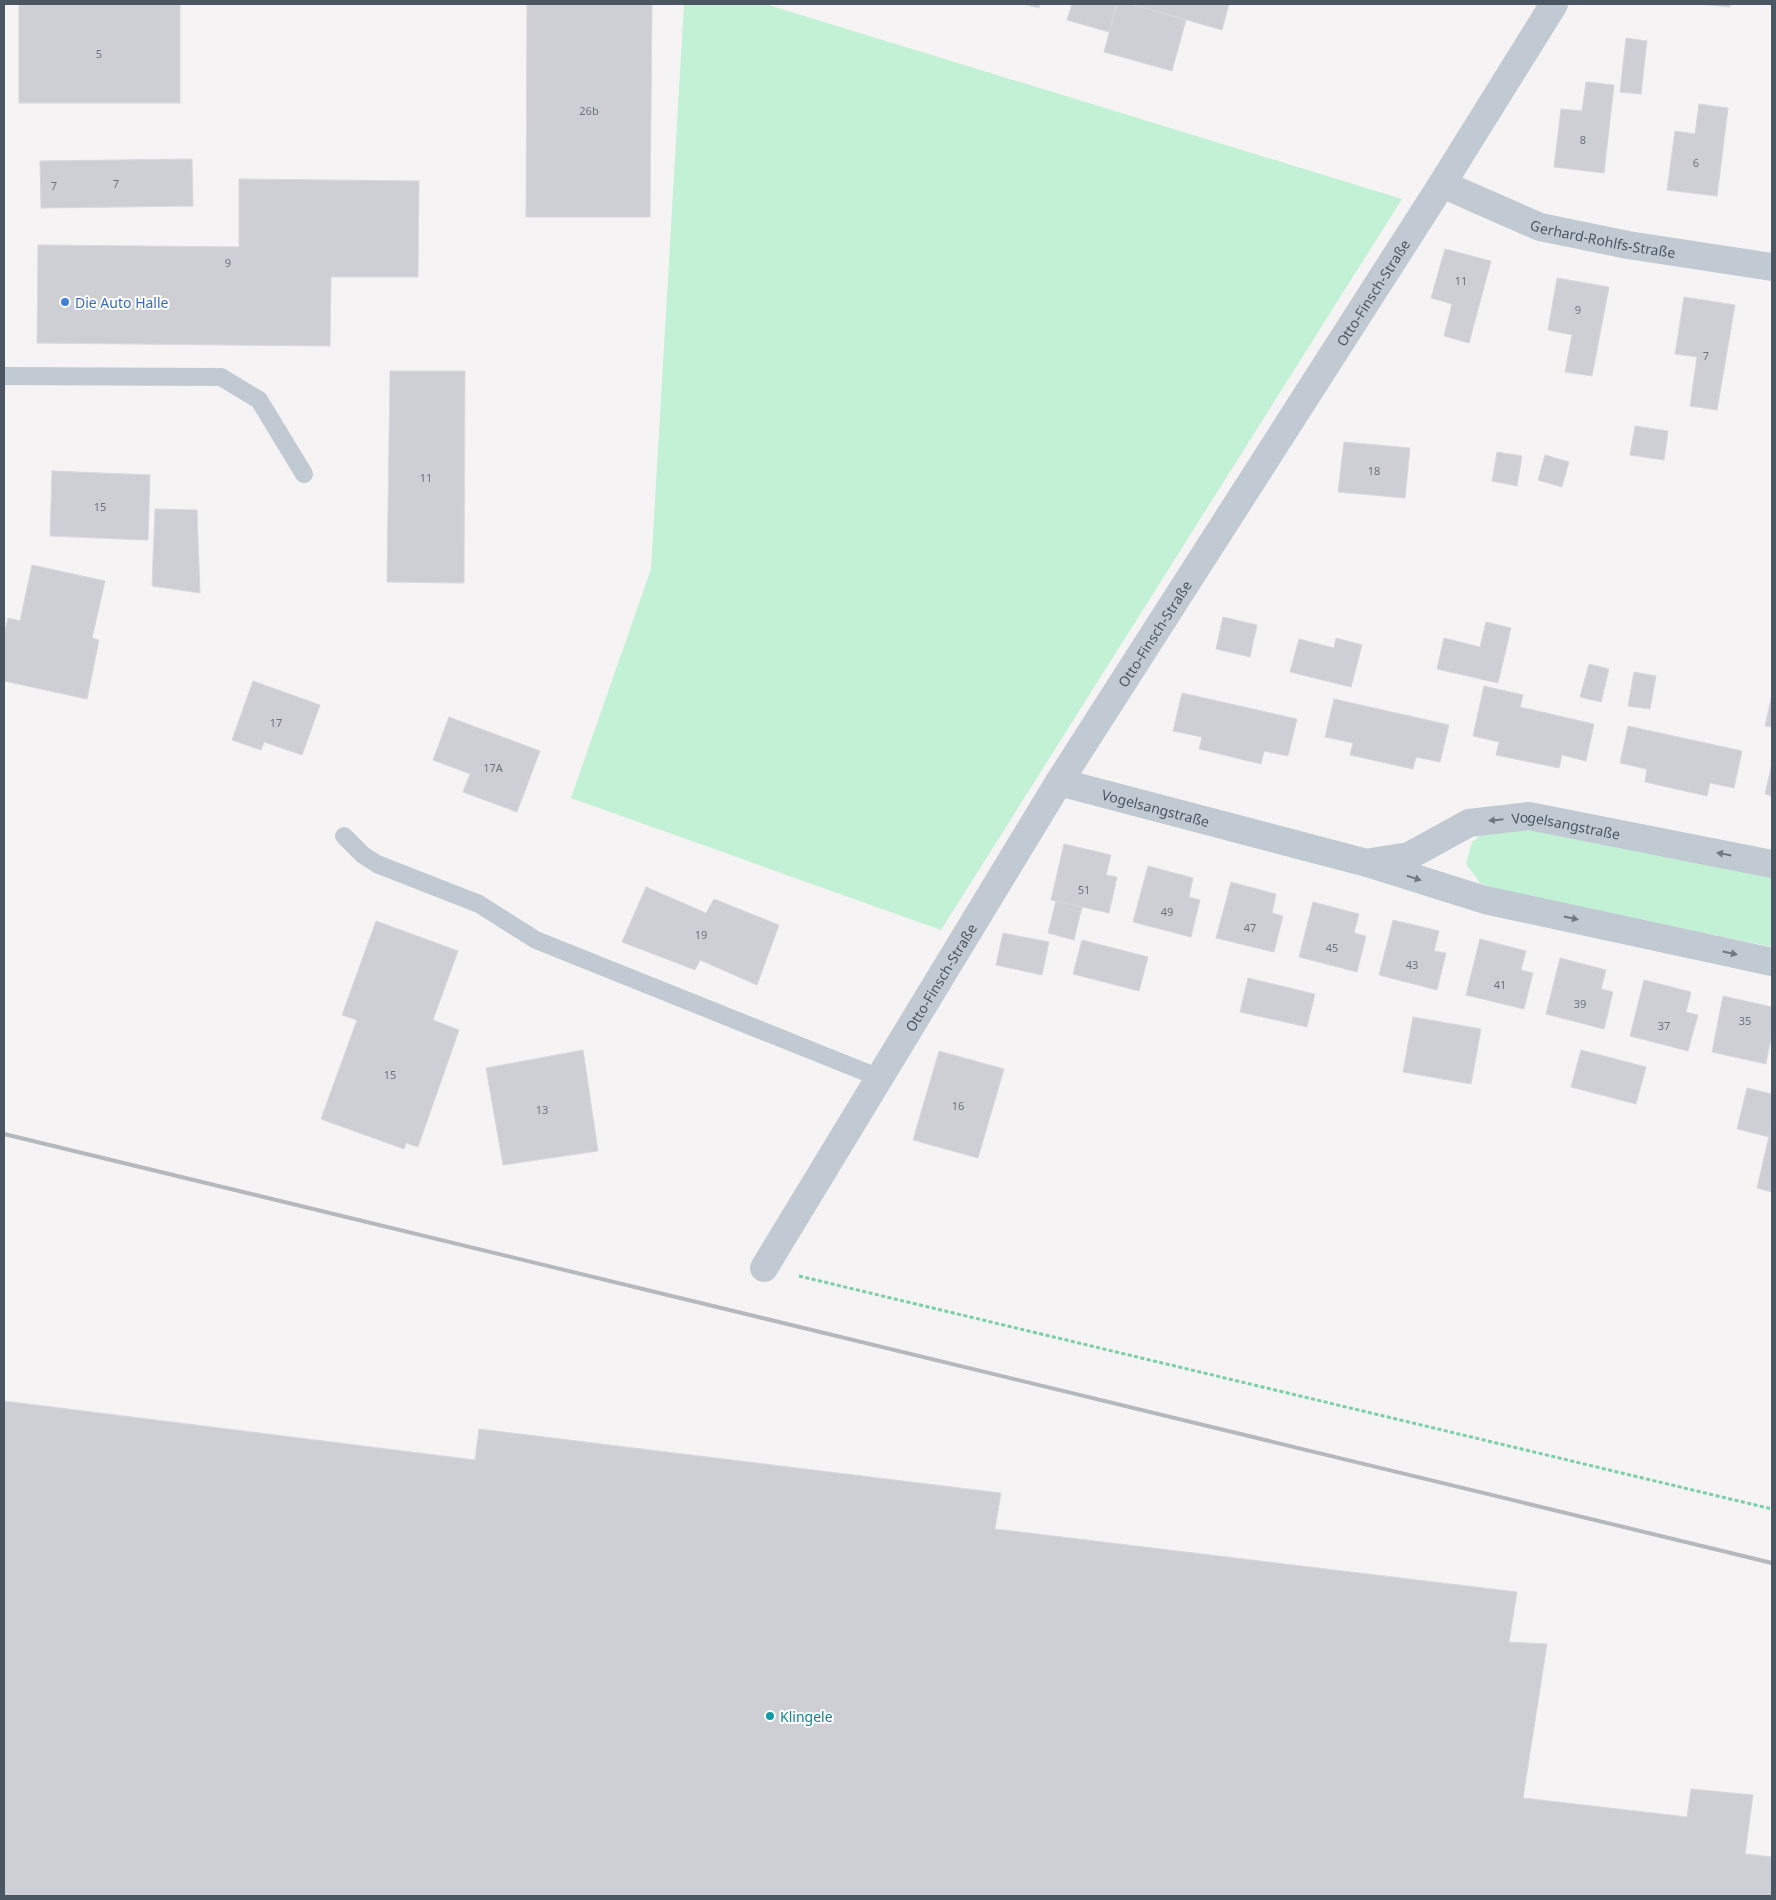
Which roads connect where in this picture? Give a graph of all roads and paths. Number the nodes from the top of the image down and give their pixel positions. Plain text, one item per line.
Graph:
1 (1554, 4) edge
2 (1442, 184) junction
3 (1772, 267) edge
4 (4, 376) edge
5 (304, 474) dead end
6 (1059, 782) junction
7 (344, 836) dead end
8 (1367, 863) junction
9 (1772, 864) edge
10 (1772, 962) edge
11 (880, 1078) junction
12 (764, 1268) joint
13 (1772, 1509) edge

1 - 2 street, Otto-Finsch-Straße
2 - 3 street, Gerhard-Rohlfs-Straße
2 - 6 street, Otto-Finsch-Straße
4 - 5 lane
6 - 8 street, Vogelsangstraße
6 - 11 street, Otto-Finsch-Straße
7 - 11 lane
9 -> 8 street, Vogelsangstraße
8 -> 10 street, Vogelsangstraße
11 - 12 street, Otto-Finsch-Straße
12 - 13 path

